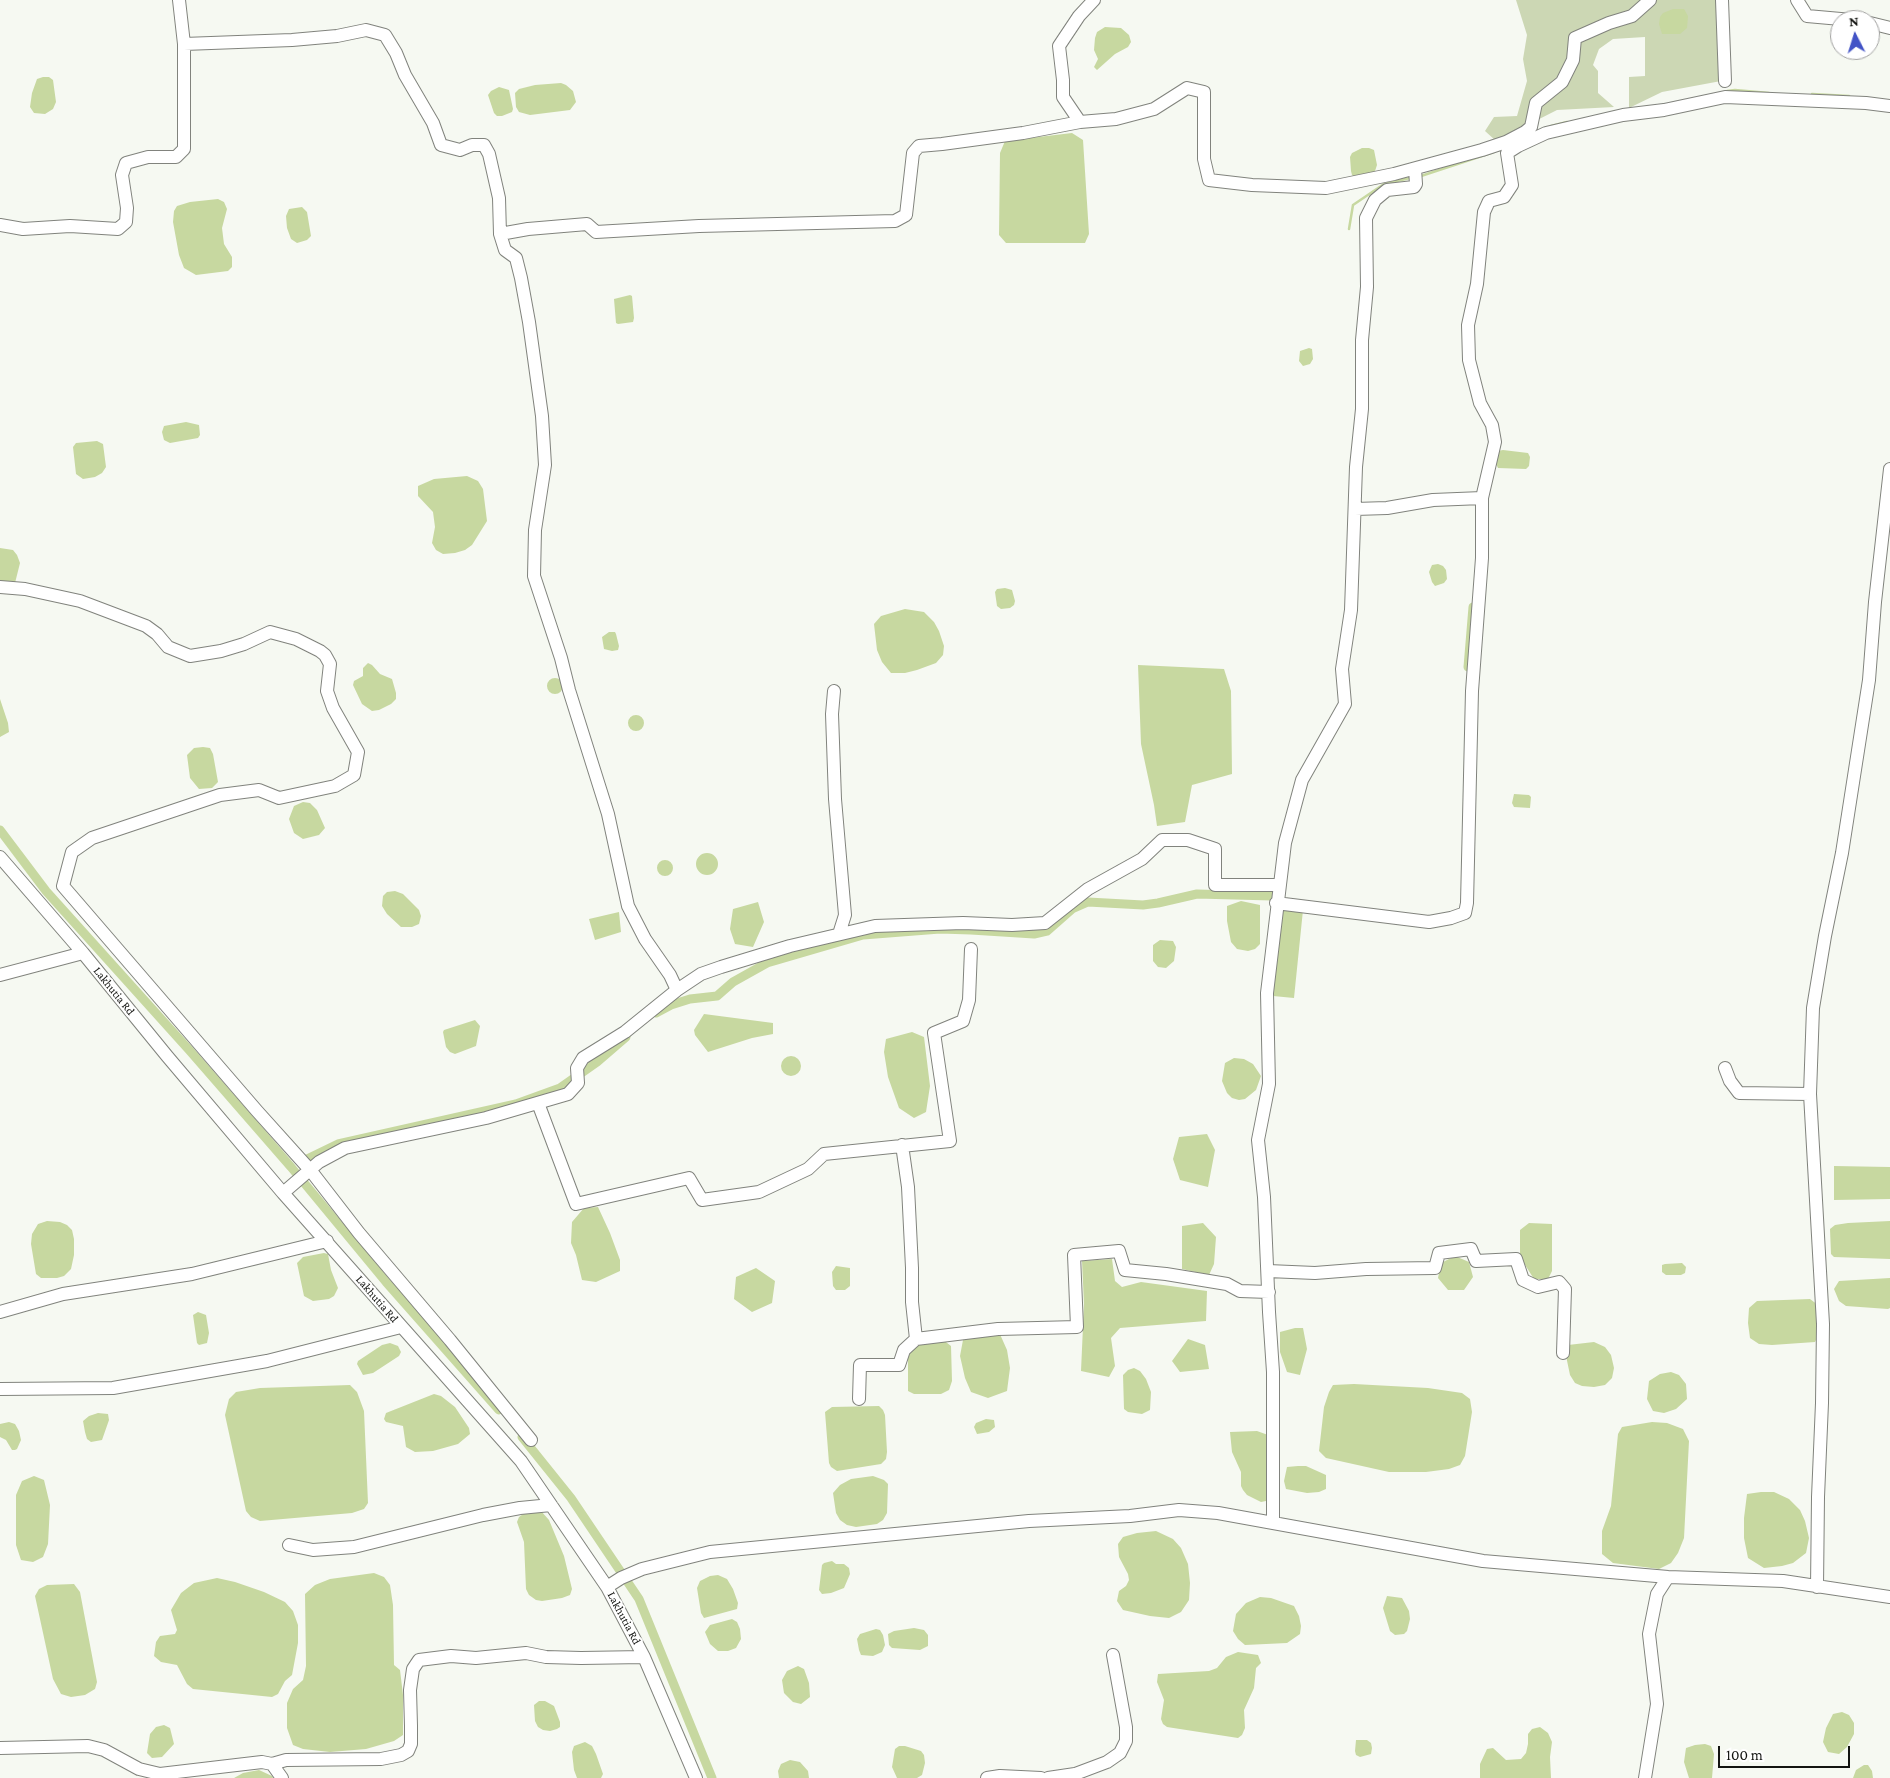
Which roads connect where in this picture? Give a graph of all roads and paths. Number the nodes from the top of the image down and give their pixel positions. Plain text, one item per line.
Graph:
1 (179, 0) edge
2 (1094, 0) edge
3 (1650, 0) edge
4 (1722, 0) edge
5 (1797, 0) edge
6 (1830, 18) edge
7 (184, 44) junction
8 (1725, 81) dead end
9 (1890, 106) edge
10 (1080, 122) junction
11 (1415, 169) junction
12 (0, 225) edge
13 (500, 234) junction
14 (1890, 469) edge
15 (1482, 498) junction
16 (1355, 509) junction
17 (0, 588) edge
18 (834, 691) dead end
19 (0, 857) edge
20 (1278, 885) junction
21 (1276, 903) junction
22 (839, 934) junction
23 (971, 949) dead end
24 (83, 953) junction
25 (0, 975) edge
26 (677, 990) junction
27 (1725, 1068) dead end
28 (1810, 1094) junction
29 (538, 1103) junction
30 (902, 1145) junction
31 (311, 1171) junction
32 (283, 1193) junction
33 (326, 1241) junction
34 (1268, 1271) junction
35 (1269, 1292) junction
36 (0, 1312) edge
37 (401, 1327) junction
38 (916, 1339) junction
39 (1563, 1353) dead end
40 (0, 1389) edge
41 (859, 1399) dead end
42 (531, 1440) dead end
43 (551, 1504) junction
44 (1272, 1523) junction
45 (289, 1546) dead end
46 (1668, 1577) junction
47 (607, 1587) junction
48 (1817, 1587) junction
49 (1890, 1597) edge
50 (1114, 1655) dead end
51 (644, 1657) junction
52 (0, 1748) edge
53 (272, 1764) junction
54 (282, 1778) edge
55 (696, 1778) edge
56 (987, 1778) edge
57 (1041, 1778) edge
58 (1048, 1778) edge
59 (1645, 1778) edge

1 - 7 street
2 - 10 street
3 - 11 street
4 - 8 street
5 - 6 street
7 - 12 street
7 - 13 street
9 - 15 street
10 - 11 street
10 - 13 street
11 - 16 street
13 - 26 street
14 - 28 street
15 - 16 street
15 - 21 street
16 - 20 street
17 - 31 street
18 - 22 street
19 - 24 street, Lakhutia Rd
20 - 21 street
20 - 22 street
21 - 34 street
22 - 26 street
23 - 30 street
24 - 25 street
24 - 32 street, Lakhutia Rd
26 - 29 street
27 - 28 street
28 - 48 street
29 - 30 street
29 - 31 street
30 - 38 street
31 - 32 street
31 - 42 street
32 - 33 street, Lakhutia Rd
33 - 36 street
33 - 37 street, Lakhutia Rd
34 - 35 street
34 - 39 street
35 - 38 street
35 - 44 street
37 - 40 street
37 - 43 street, Lakhutia Rd
38 - 41 street
43 - 45 street
43 - 47 street, Lakhutia Rd
44 - 46 street
44 - 47 street
46 - 48 street
46 - 59 street
47 - 51 street, Lakhutia Rd
48 - 49 street
50 - 58 street
51 - 53 street
51 - 55 street, Lakhutia Rd
52 - 53 street
53 - 54 street
56 - 57 street

